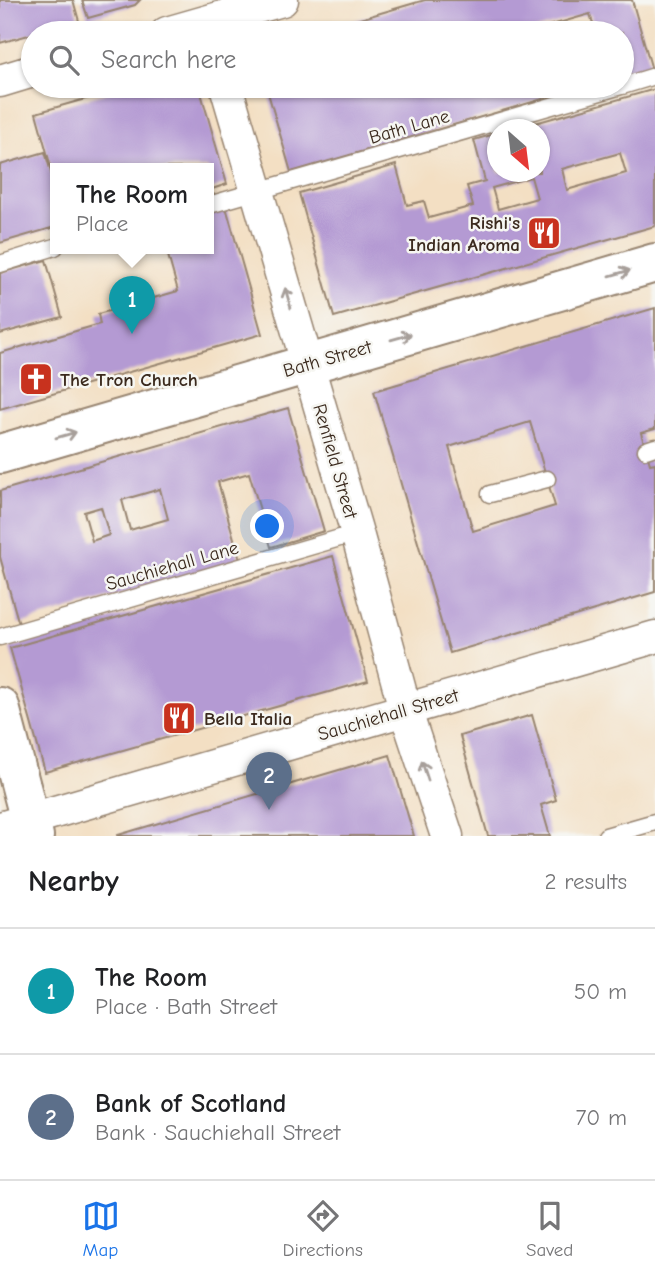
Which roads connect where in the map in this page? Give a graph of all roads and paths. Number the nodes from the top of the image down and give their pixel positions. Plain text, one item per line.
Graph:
1 (282, 0) edge
2 (206, 18) edge
3 (21, 75) edge
4 (655, 76) edge
5 (0, 81) edge
6 (634, 82) edge
7 (230, 98) edge
8 (581, 98) edge
9 (258, 192) junction
10 (214, 204) edge
11 (50, 249) edge
12 (655, 263) edge
13 (0, 264) edge
14 (307, 364) junction
15 (0, 454) edge
16 (547, 479) dead end
17 (490, 495) dead end
18 (356, 533) junction
19 (0, 637) edge
20 (655, 637) edge
21 (0, 708) edge
22 (405, 709) junction
23 (655, 822) edge
24 (21, 828) edge
25 (447, 836) edge
26 (606, 836) edge

1 - 2 street
3 - 5 street
4 - 6 lane, Bath Lane
7 - 9 street, Renfield Street
8 - 9 lane, Bath Lane
9 - 10 lane, Bath Lane
14 -> 9 street, Renfield Street
11 - 13 lane
14 -> 12 street, Bath Street
15 -> 14 street, Bath Street
14 - 18 street, Renfield Street
16 - 17 lane
18 - 19 lane, Sauchiehall Lane
18 - 22 street, Renfield Street
20 - 22 street, Sauchiehall Street
21 - 24 street
22 - 24 street, Sauchiehall Street
25 -> 22 street, Renfield Street
23 - 26 lane

